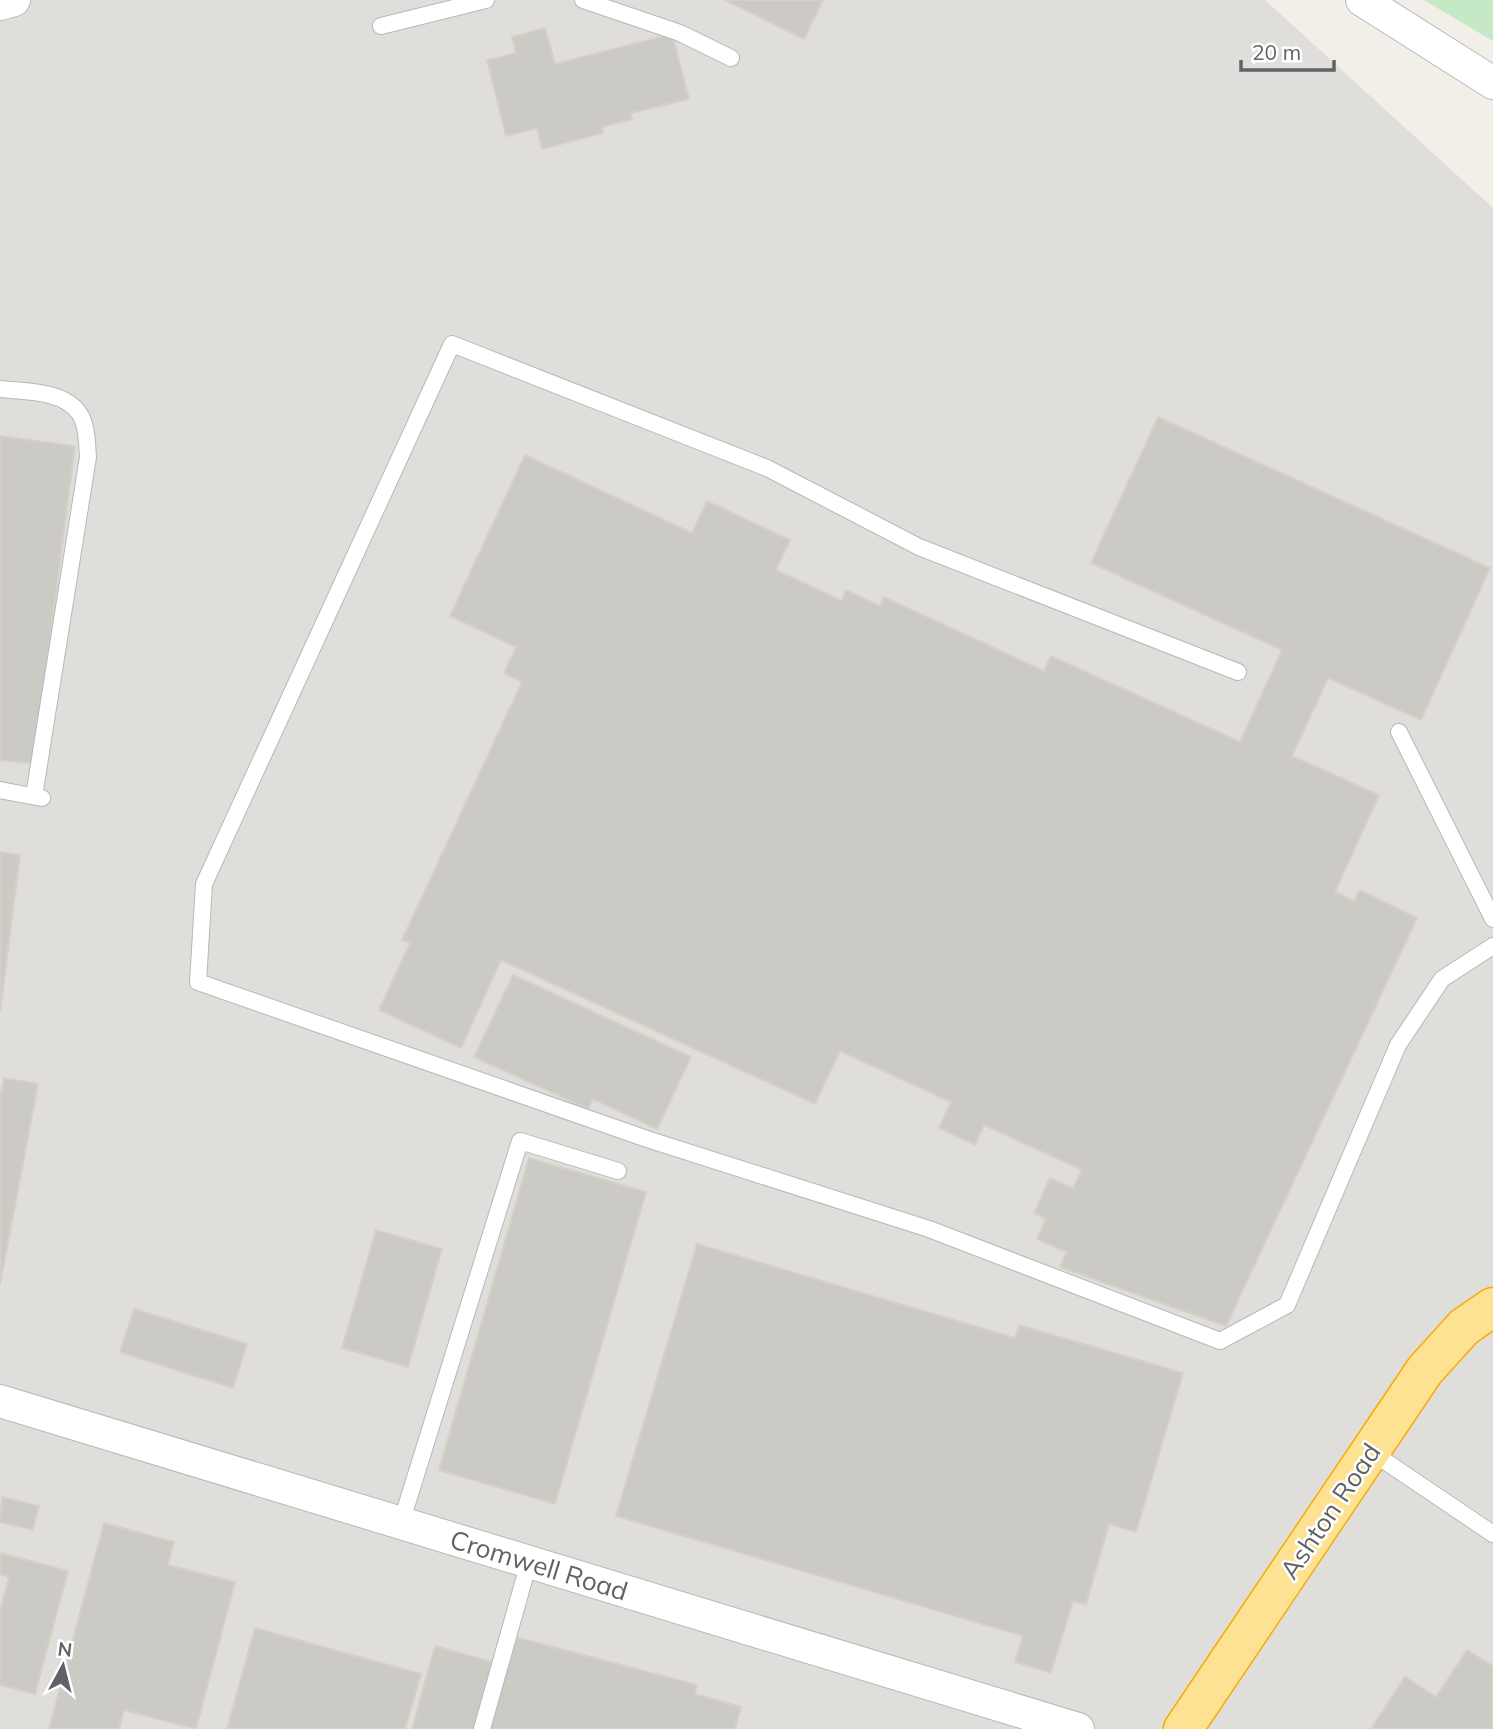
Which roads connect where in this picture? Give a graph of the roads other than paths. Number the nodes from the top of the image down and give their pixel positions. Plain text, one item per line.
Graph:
1 (14, 0) edge
2 (485, 0) edge
3 (583, 0) edge
4 (1362, 0) edge
5 (0, 4) edge
6 (381, 26) dead end
7 (731, 58) dead end
8 (1493, 83) edge
9 (0, 389) edge
10 (1238, 672) dead end
11 (1399, 732) dead end
12 (0, 790) edge
13 (1493, 919) edge
14 (1493, 946) edge
15 (618, 1171) dead end
16 (1493, 1307) edge
17 (0, 1401) edge
18 (1370, 1451) junction
19 (401, 1523) junction
20 (1493, 1534) edge
21 (529, 1562) junction
22 (482, 1729) edge
23 (1078, 1729) edge
24 (1184, 1729) edge

1 - 5 street
2 - 6 lane
3 - 7 lane
4 - 8 street
9 - 12 lane
10 - 14 lane
11 - 13 lane
15 - 19 lane
16 - 18 highway, Ashton Road
17 - 19 street, Cromwell Road
18 - 20 lane
18 - 24 highway, Ashton Road
19 - 21 street, Cromwell Road
21 - 22 lane
21 - 23 street, Cromwell Road

